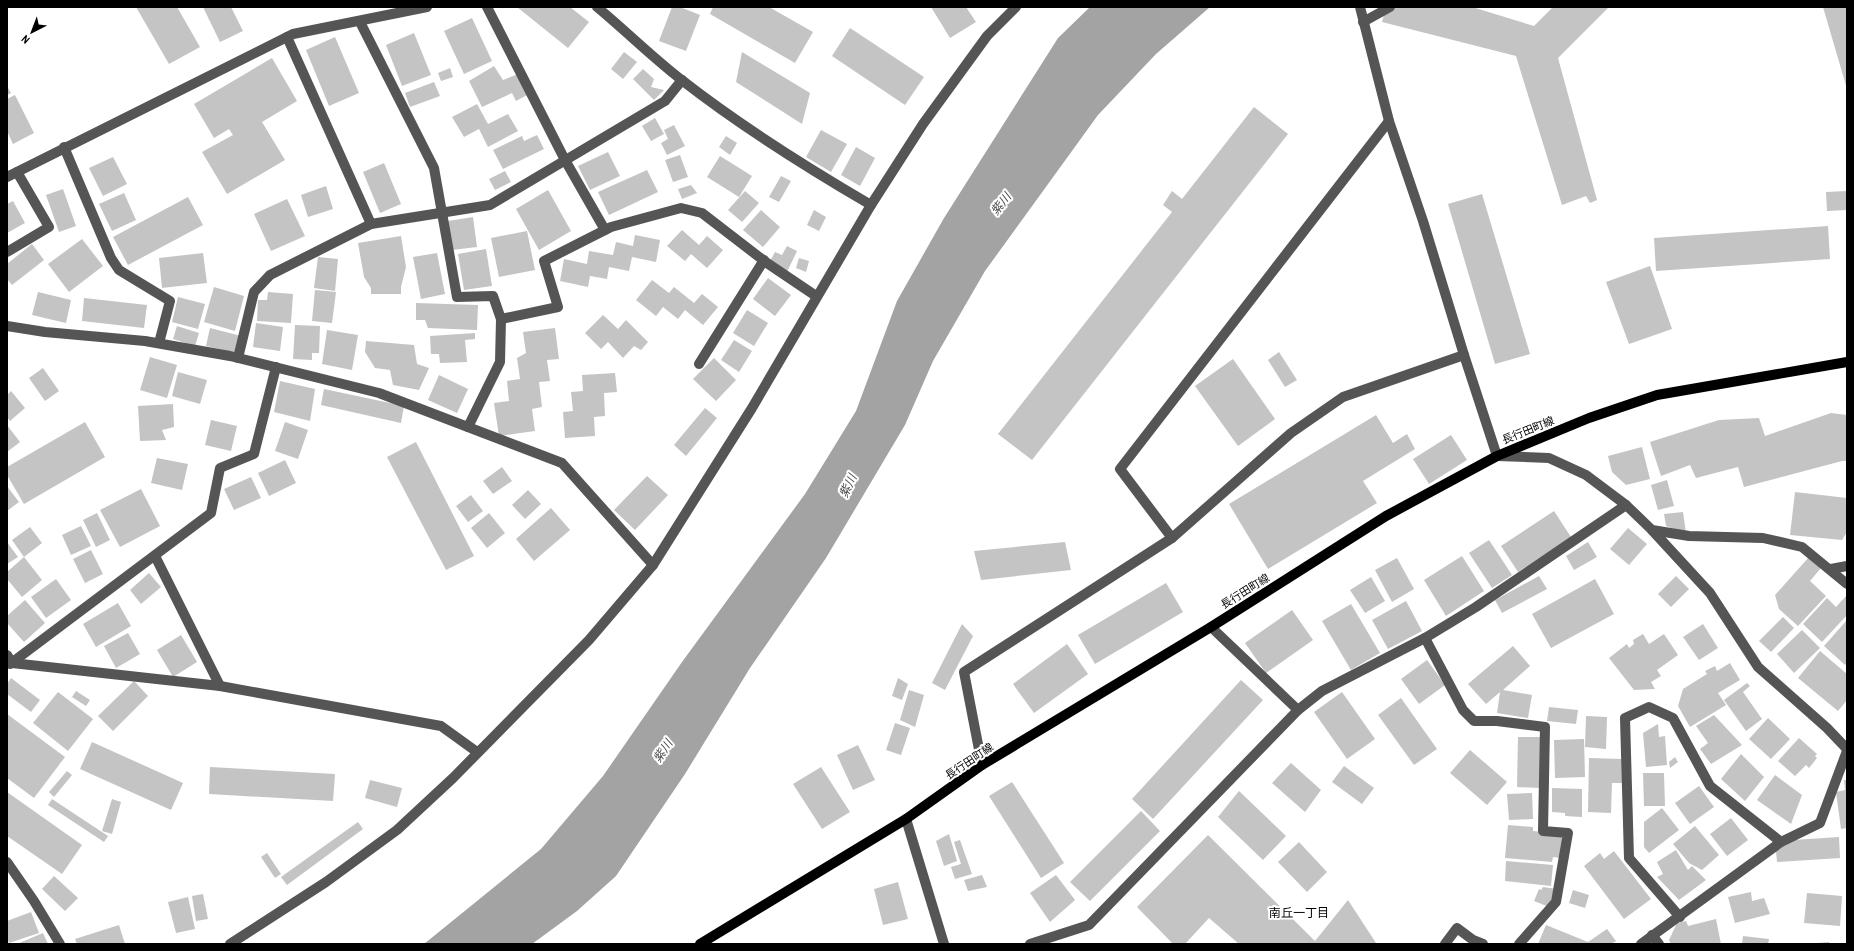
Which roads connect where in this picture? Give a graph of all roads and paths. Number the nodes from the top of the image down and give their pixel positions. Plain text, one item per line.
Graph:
1 (427, 7) edge
2 (487, 7) edge
3 (597, 7) edge
4 (1016, 7) edge
5 (1360, 7) edge
6 (1390, 7) edge
7 (360, 22) junction
8 (1364, 22) junction
9 (287, 38) junction
10 (682, 80) junction
11 (1389, 121) junction
12 (64, 147) junction
13 (565, 160) junction
14 (17, 172) junction
15 (7, 177) edge
16 (871, 205) junction
17 (442, 212) junction
18 (371, 224) junction
19 (605, 230) junction
20 (7, 252) edge
21 (764, 260) junction
22 (816, 296) junction
23 (501, 319) junction
24 (7, 326) edge
25 (159, 343) junction
26 (1464, 355) junction
27 (238, 358) junction
28 (1847, 362) edge
29 (699, 364) dead end
30 (276, 367) junction
31 (468, 427) junction
32 (1497, 456) junction
33 (1626, 505) junction
34 (1652, 530) junction
35 (1172, 538) junction
36 (155, 556) junction
37 (653, 565) junction
38 (1847, 566) edge
39 (1831, 569) junction
40 (1847, 584) edge
41 (1211, 627) junction
42 (1425, 638) junction
43 (9, 662) edge
44 (220, 686) junction
45 (1298, 710) junction
46 (1847, 750) edge
47 (477, 752) junction
48 (982, 765) junction
49 (906, 820) junction
50 (1782, 842) junction
51 (7, 862) edge
52 (1680, 917) junction
53 (1652, 935) junction
54 (60, 944) edge
55 (230, 944) edge
56 (700, 944) edge
57 (944, 944) edge
58 (1030, 944) edge
59 (1445, 944) edge
60 (1483, 944) edge
61 (1520, 944) edge
62 (1641, 944) edge
63 (1659, 944) edge

1 - 7 street
2 - 13 street
3 - 10 street
4 - 16 street
5 - 8 street
6 - 8 street
7 - 9 street
7 - 17 street
8 - 11 street
9 - 12 street
9 - 18 street
10 - 13 street
10 - 16 street
11 - 26 street
11 - 35 street
12 - 14 street
12 - 25 street
13 - 17 street
13 - 19 street
14 - 15 street
14 - 20 street
16 - 22 street
17 - 18 street
17 - 23 street
18 - 27 street
19 - 21 street
19 - 23 street
21 - 22 street
21 - 29 street
22 - 37 street
23 - 31 street
24 - 25 street
25 - 27 street
26 - 32 street
26 - 35 street
27 - 30 street
28 - 32 main road, 長行田町線
30 - 31 street
30 - 36 street
31 - 37 street
32 - 33 street
32 - 41 main road, 長行田町線
33 - 34 street
33 - 42 street
34 - 39 street
34 - 46 street
35 - 48 street
36 - 43 street
36 - 44 street
37 - 47 street
38 - 39 street
39 - 40 street
41 - 45 street
41 - 48 main road, 長行田町線
42 - 45 street
42 - 61 street
43 - 44 street
44 - 47 street
45 - 58 street
46 - 50 street
47 - 55 street
48 - 49 main road, 長行田町線
49 - 56 main road, 長行田町線
49 - 57 street
50 - 52 street
50 - 52 street
51 - 54 street
52 - 53 street
53 - 62 street
53 - 63 street
59 - 60 street

